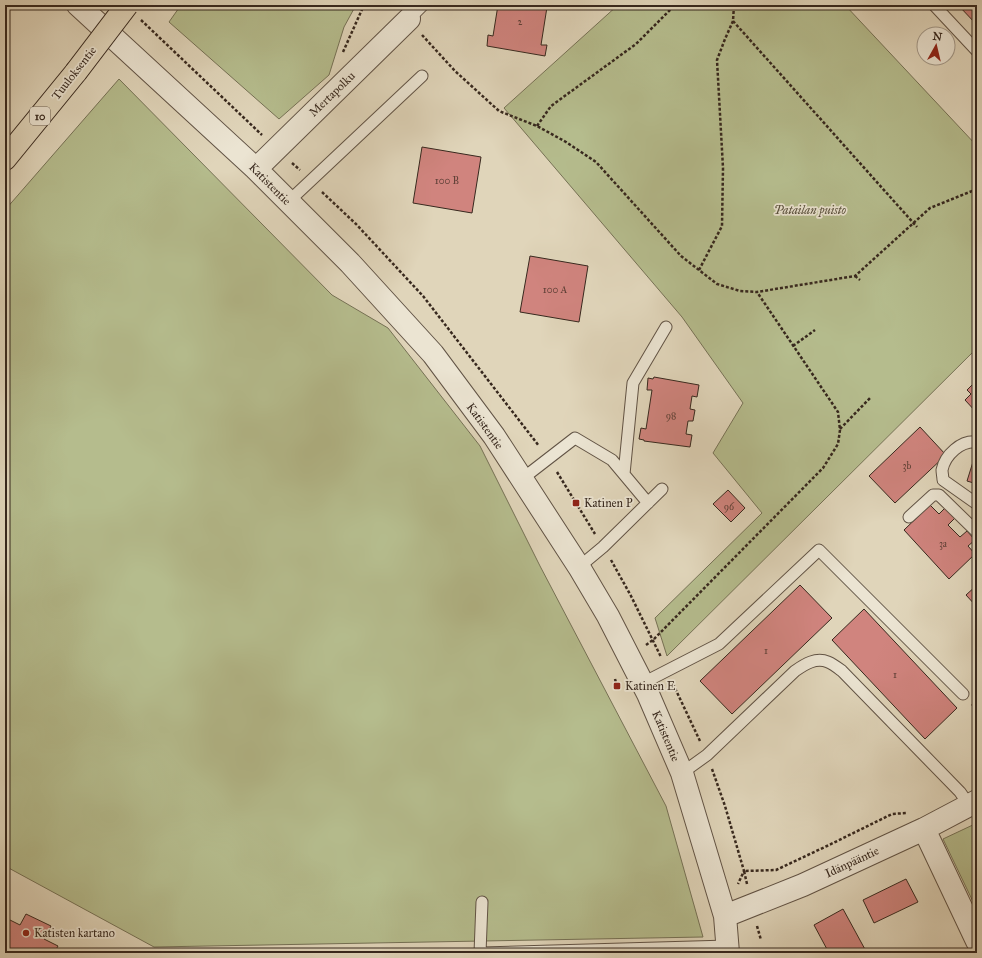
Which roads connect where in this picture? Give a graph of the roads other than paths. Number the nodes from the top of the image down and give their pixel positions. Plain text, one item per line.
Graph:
1 (78, 5) edge
2 (127, 5) edge
3 (934, 5) edge
4 (416, 12) edge
5 (977, 51) edge
6 (422, 76) dead end
7 (5, 159) edge
8 (256, 169) junction
9 (288, 202) junction
10 (666, 327) dead end
11 (977, 442) edge
12 (624, 474) junction
13 (522, 479) junction
14 (662, 489) dead end
15 (648, 503) junction
16 (977, 504) edge
17 (909, 517) dead end
18 (977, 532) edge
19 (579, 567) junction
20 (643, 683) junction
21 (962, 694) dead end
22 (682, 773) junction
23 (973, 803) edge
24 (917, 820) junction
25 (482, 902) dead end
26 (725, 916) junction
27 (977, 941) edge
28 (728, 950) edge
29 (480, 953) edge

1 - 8 street, Katistentie
2 - 7 highway, Tuuloksentie / 10, bridge
3 - 5 lane
4 - 8 street, Mertapolku
6 - 9 lane
8 - 9 street, Katistentie
9 - 13 street, Katistentie
10 - 12 lane
11 - 16 lane
12 - 13 lane
12 - 15 lane
13 - 19 street, Katistentie
14 - 15 lane
15 - 19 lane
17 - 18 lane
19 - 20 street, Katistentie
20 - 21 lane
20 - 22 street, Katistentie
22 - 23 lane
22 - 26 street, Katistentie
23 - 24 street, Idänpääntie
24 - 26 street, Idänpääntie
24 - 27 street
25 - 29 lane
26 - 28 street, Katistentie
28 - 29 lane

